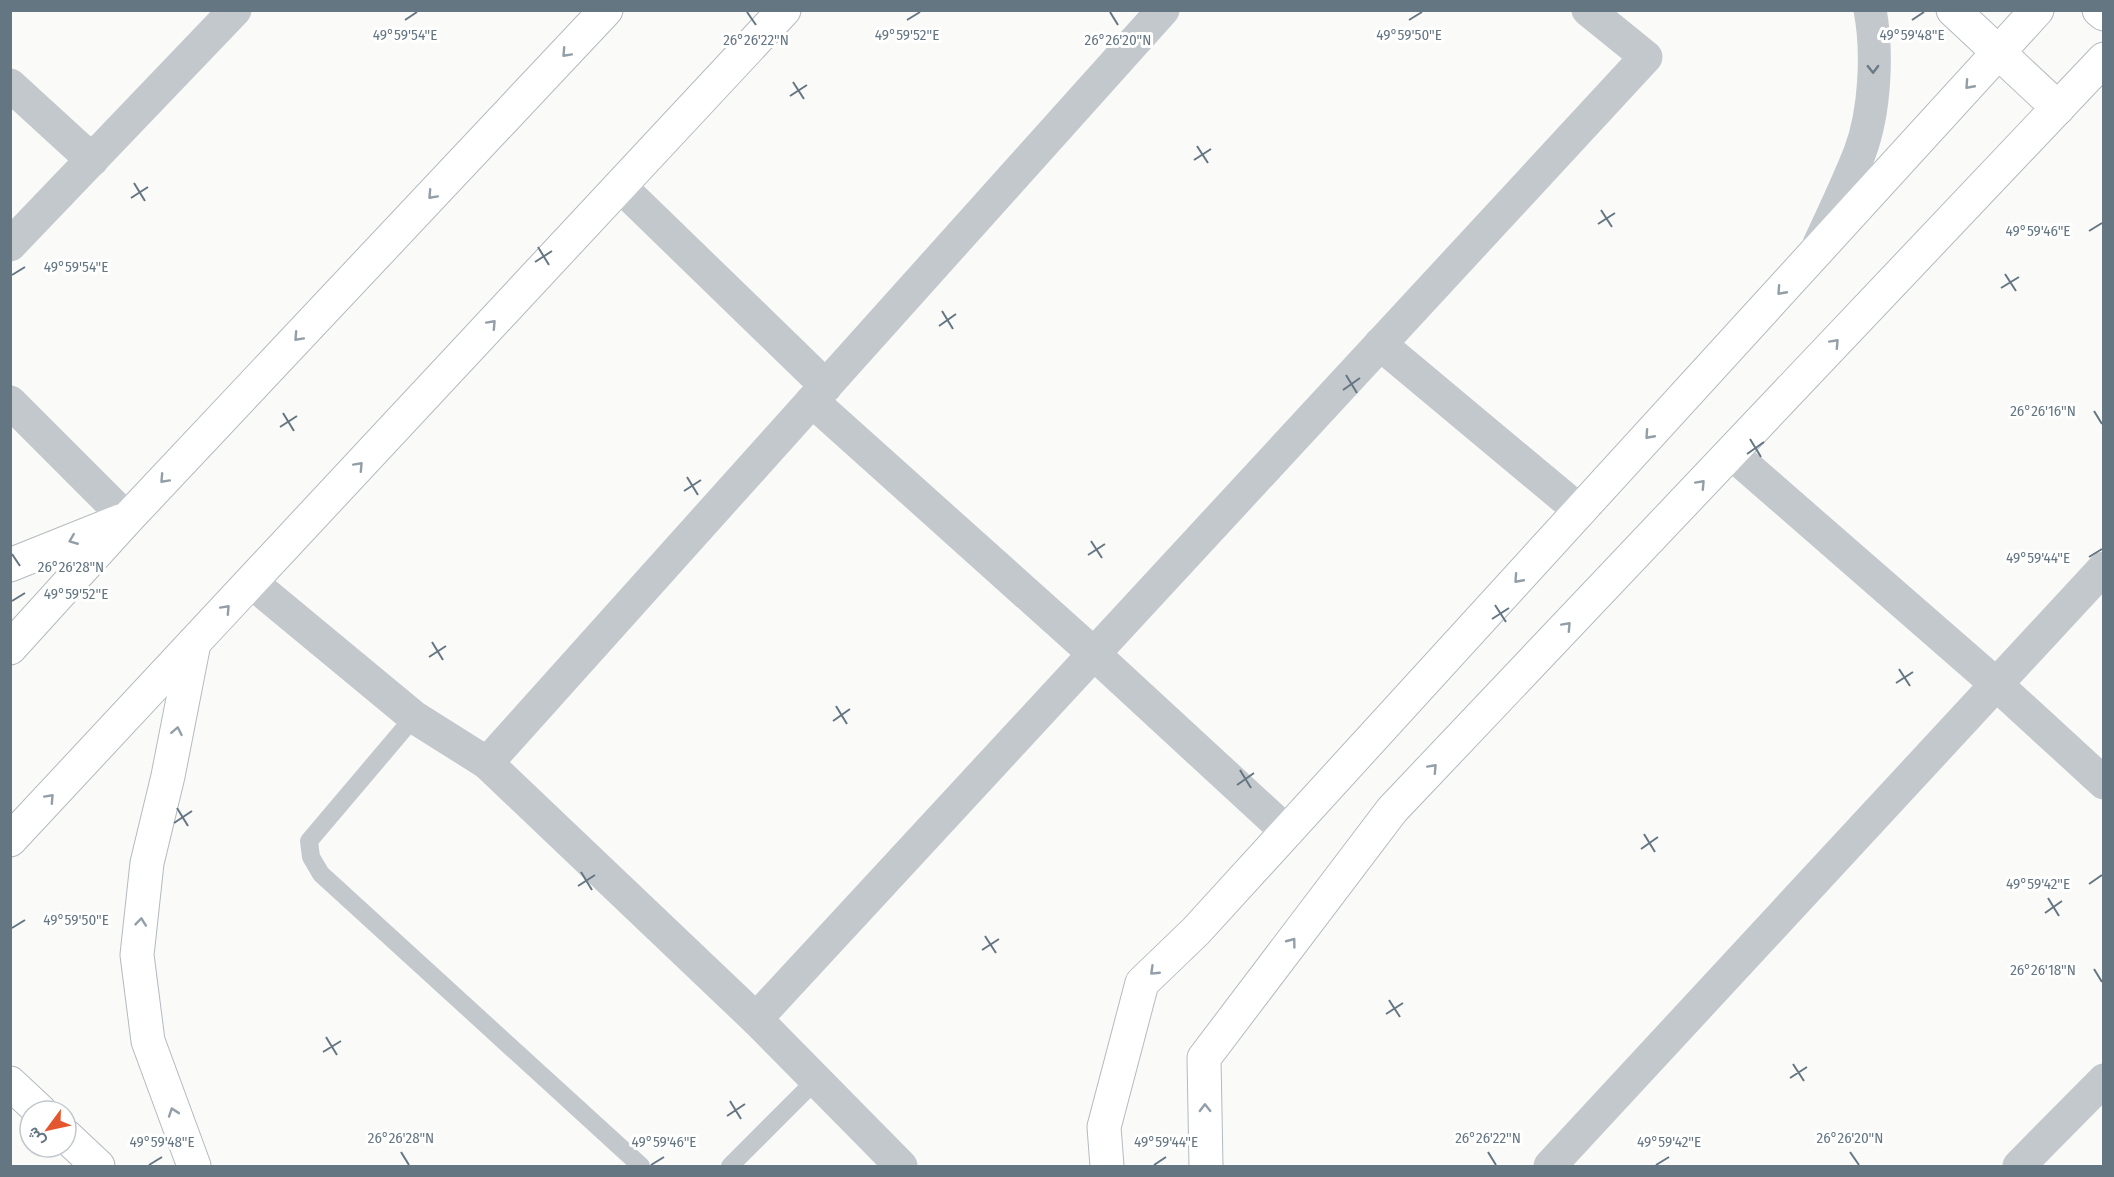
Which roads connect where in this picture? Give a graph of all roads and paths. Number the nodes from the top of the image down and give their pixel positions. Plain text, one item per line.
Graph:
1 (235, 10) edge
2 (606, 10) edge
3 (784, 10) edge
4 (1163, 10) edge
5 (1588, 10) edge
6 (1870, 10) edge
7 (1953, 10) edge
8 (2037, 10) edge
9 (2099, 10) edge
10 (2103, 15) edge
11 (1998, 52) junction
12 (2103, 59) edge
13 (10, 85) edge
14 (2058, 108) junction
15 (92, 160) junction
16 (620, 186) junction
17 (10, 245) edge
18 (1815, 253) junction
19 (1380, 344) junction
20 (819, 394) junction
21 (10, 402) edge
22 (1731, 453) junction
23 (1580, 511) junction
24 (127, 519) junction
25 (10, 565) edge
26 (2103, 568) edge
27 (251, 582) junction
28 (194, 643) junction
29 (10, 648) edge
30 (1093, 653) junction
31 (1996, 684) junction
32 (414, 717) junction
33 (487, 763) junction
34 (2103, 783) edge
35 (1287, 832) junction
36 (10, 840) edge
37 (756, 1019) junction
38 (816, 1080) junction
39 (2103, 1080) edge
40 (10, 1083) edge
41 (27, 1099) edge
42 (78, 1148) edge
43 (98, 1167) edge
44 (194, 1167) edge
45 (641, 1167) edge
46 (730, 1167) edge
47 (901, 1167) edge
48 (1107, 1167) edge
49 (1206, 1167) edge
50 (1550, 1167) edge
51 (2019, 1167) edge

1 - 15 street
2 -> 24 street
3 - 16 street
4 - 20 street
5 - 19 street
6 -> 18 street
7 - 11 street
8 - 11 street
9 - 10 street
11 - 14 street
11 -> 18 street
12 - 14 street
13 - 15 street
22 -> 14 street
15 - 17 street
16 - 20 street
27 -> 16 street
18 -> 23 street
19 - 23 street
19 - 30 street
20 - 30 street
20 - 33 street
21 - 24 street
22 - 31 street
49 -> 22 street
23 -> 35 street
24 -> 25 street
24 - 29 street
26 - 31 street
28 -> 27 street
27 - 32 street
36 -> 28 street
44 -> 28 street
30 - 35 street
30 - 37 street
31 - 34 street
31 - 50 street
32 - 33 street
32 - 45 lane
33 - 37 street
35 -> 48 street
37 - 38 street
38 - 46 lane
38 - 47 street
39 - 51 street
40 - 41 street
42 - 43 street

